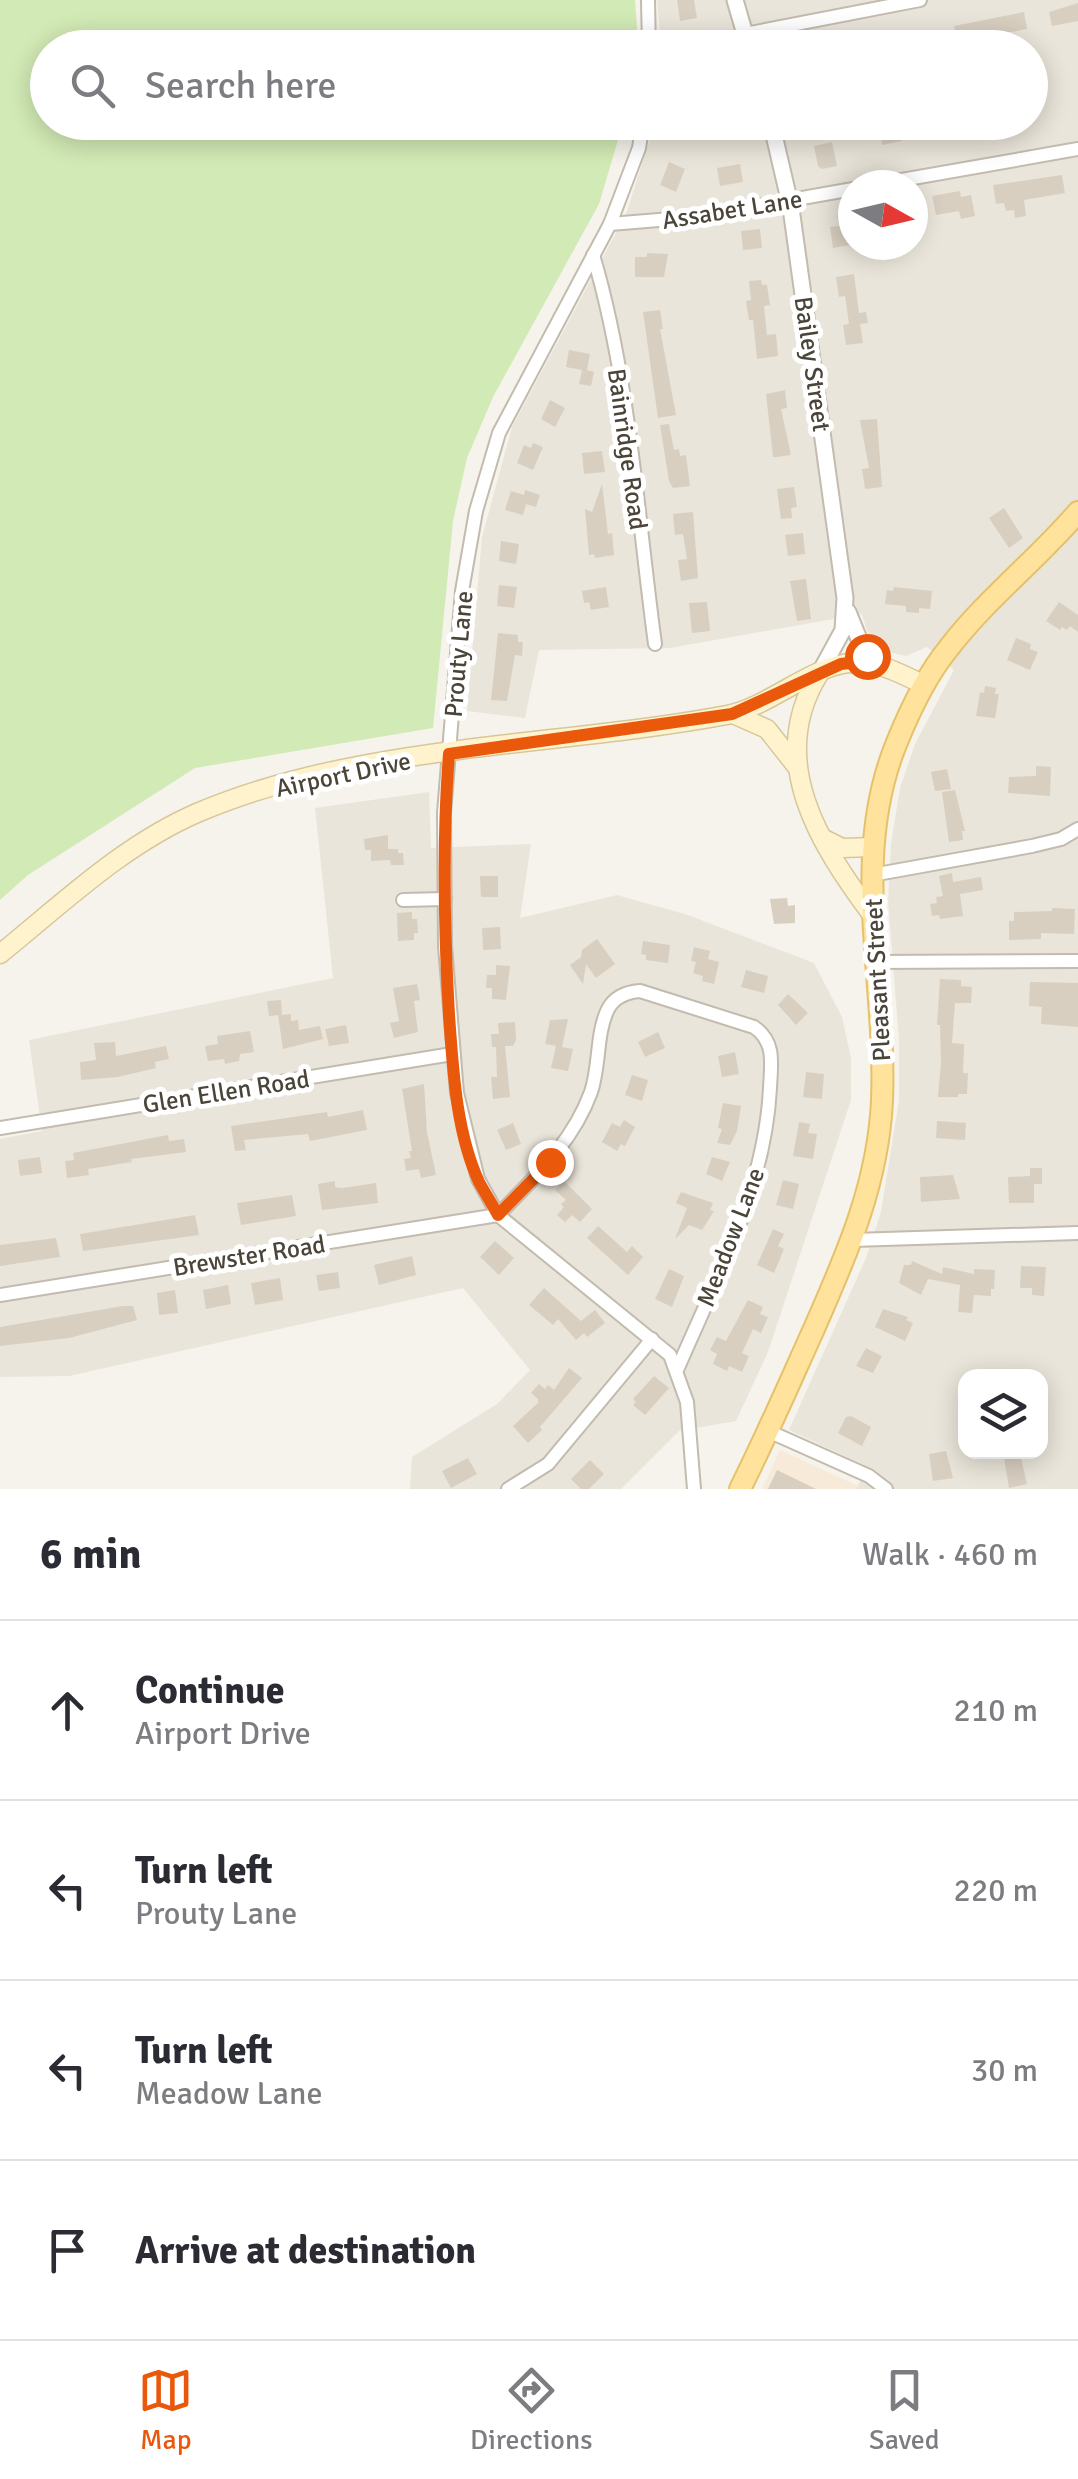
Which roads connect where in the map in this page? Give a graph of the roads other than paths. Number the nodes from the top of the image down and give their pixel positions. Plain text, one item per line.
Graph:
1 (648, 0) edge
2 (734, 0) edge
3 (920, 0) edge
4 (649, 30) edge
5 (744, 30) edge
6 (793, 30) edge
7 (640, 140) edge
8 (775, 140) edge
9 (1078, 149) edge
10 (928, 175) edge
11 (838, 192) edge
12 (789, 201) junction
13 (610, 224) junction
14 (593, 255) junction
15 (1078, 512) edge
16 (846, 606) junction
17 (656, 644) dead end
18 (882, 666) junction
19 (819, 674) junction
20 (924, 685) junction
21 (732, 714) junction
22 (449, 754) junction
23 (797, 768) junction
24 (1078, 829) edge
25 (818, 834) junction
26 (872, 847) junction
27 (872, 875) junction
28 (445, 899) junction
29 (403, 900) dead end
30 (872, 915) junction
31 (0, 954) edge
32 (1078, 961) edge
33 (875, 962) junction
34 (452, 1054) junction
35 (0, 1128) edge
36 (498, 1215) junction
37 (1078, 1232) edge
38 (854, 1240) junction
39 (0, 1295) edge
40 (652, 1338) junction
41 (678, 1370) junction
42 (768, 1432) junction
43 (508, 1489) edge
44 (694, 1489) edge
45 (740, 1489) edge
46 (886, 1489) edge

1 - 4 street
2 - 5 street
3 - 6 street
7 - 13 street, Prouty Lane
8 - 12 street, Bailey Street
9 - 10 street
11 - 12 street, Assabet Lane
12 - 13 street, Assabet Lane
12 - 16 street, Bailey Street
13 - 14 street, Prouty Lane
14 - 17 street, Bainridge Road
14 - 22 street, Prouty Lane
15 - 20 main road, Pleasant Street
16 - 18 street, Bailey Street
16 - 19 street, Bailey Street
18 - 19 main road, Airport Drive
18 - 20 main road
19 - 21 main road, Airport Drive
19 - 23 main road
20 - 26 main road, Pleasant Street
21 - 22 main road, Airport Drive
21 - 23 main road
22 - 28 street, Prouty Lane
22 - 31 main road, Airport Drive
23 - 25 main road
24 - 27 street
25 - 26 main road
25 - 30 main road
26 - 27 main road, Pleasant Street
27 - 30 main road, Pleasant Street
28 - 29 street
28 - 34 street, Prouty Lane
30 - 33 main road, Pleasant Street
32 - 33 street
33 - 38 main road, Pleasant Street
34 - 35 street, Glen Ellen Road
34 - 36 street, Prouty Lane
36 - 39 street, Brewster Road
36 - 40 street, Prouty Lane
36 - 41 street, Meadow Lane
37 - 38 street
38 - 42 main road, Pleasant Street
40 - 41 street, Prouty Lane
40 - 43 street
41 - 44 street, Prouty Lane
42 - 45 main road, Pleasant Street
42 - 46 street

